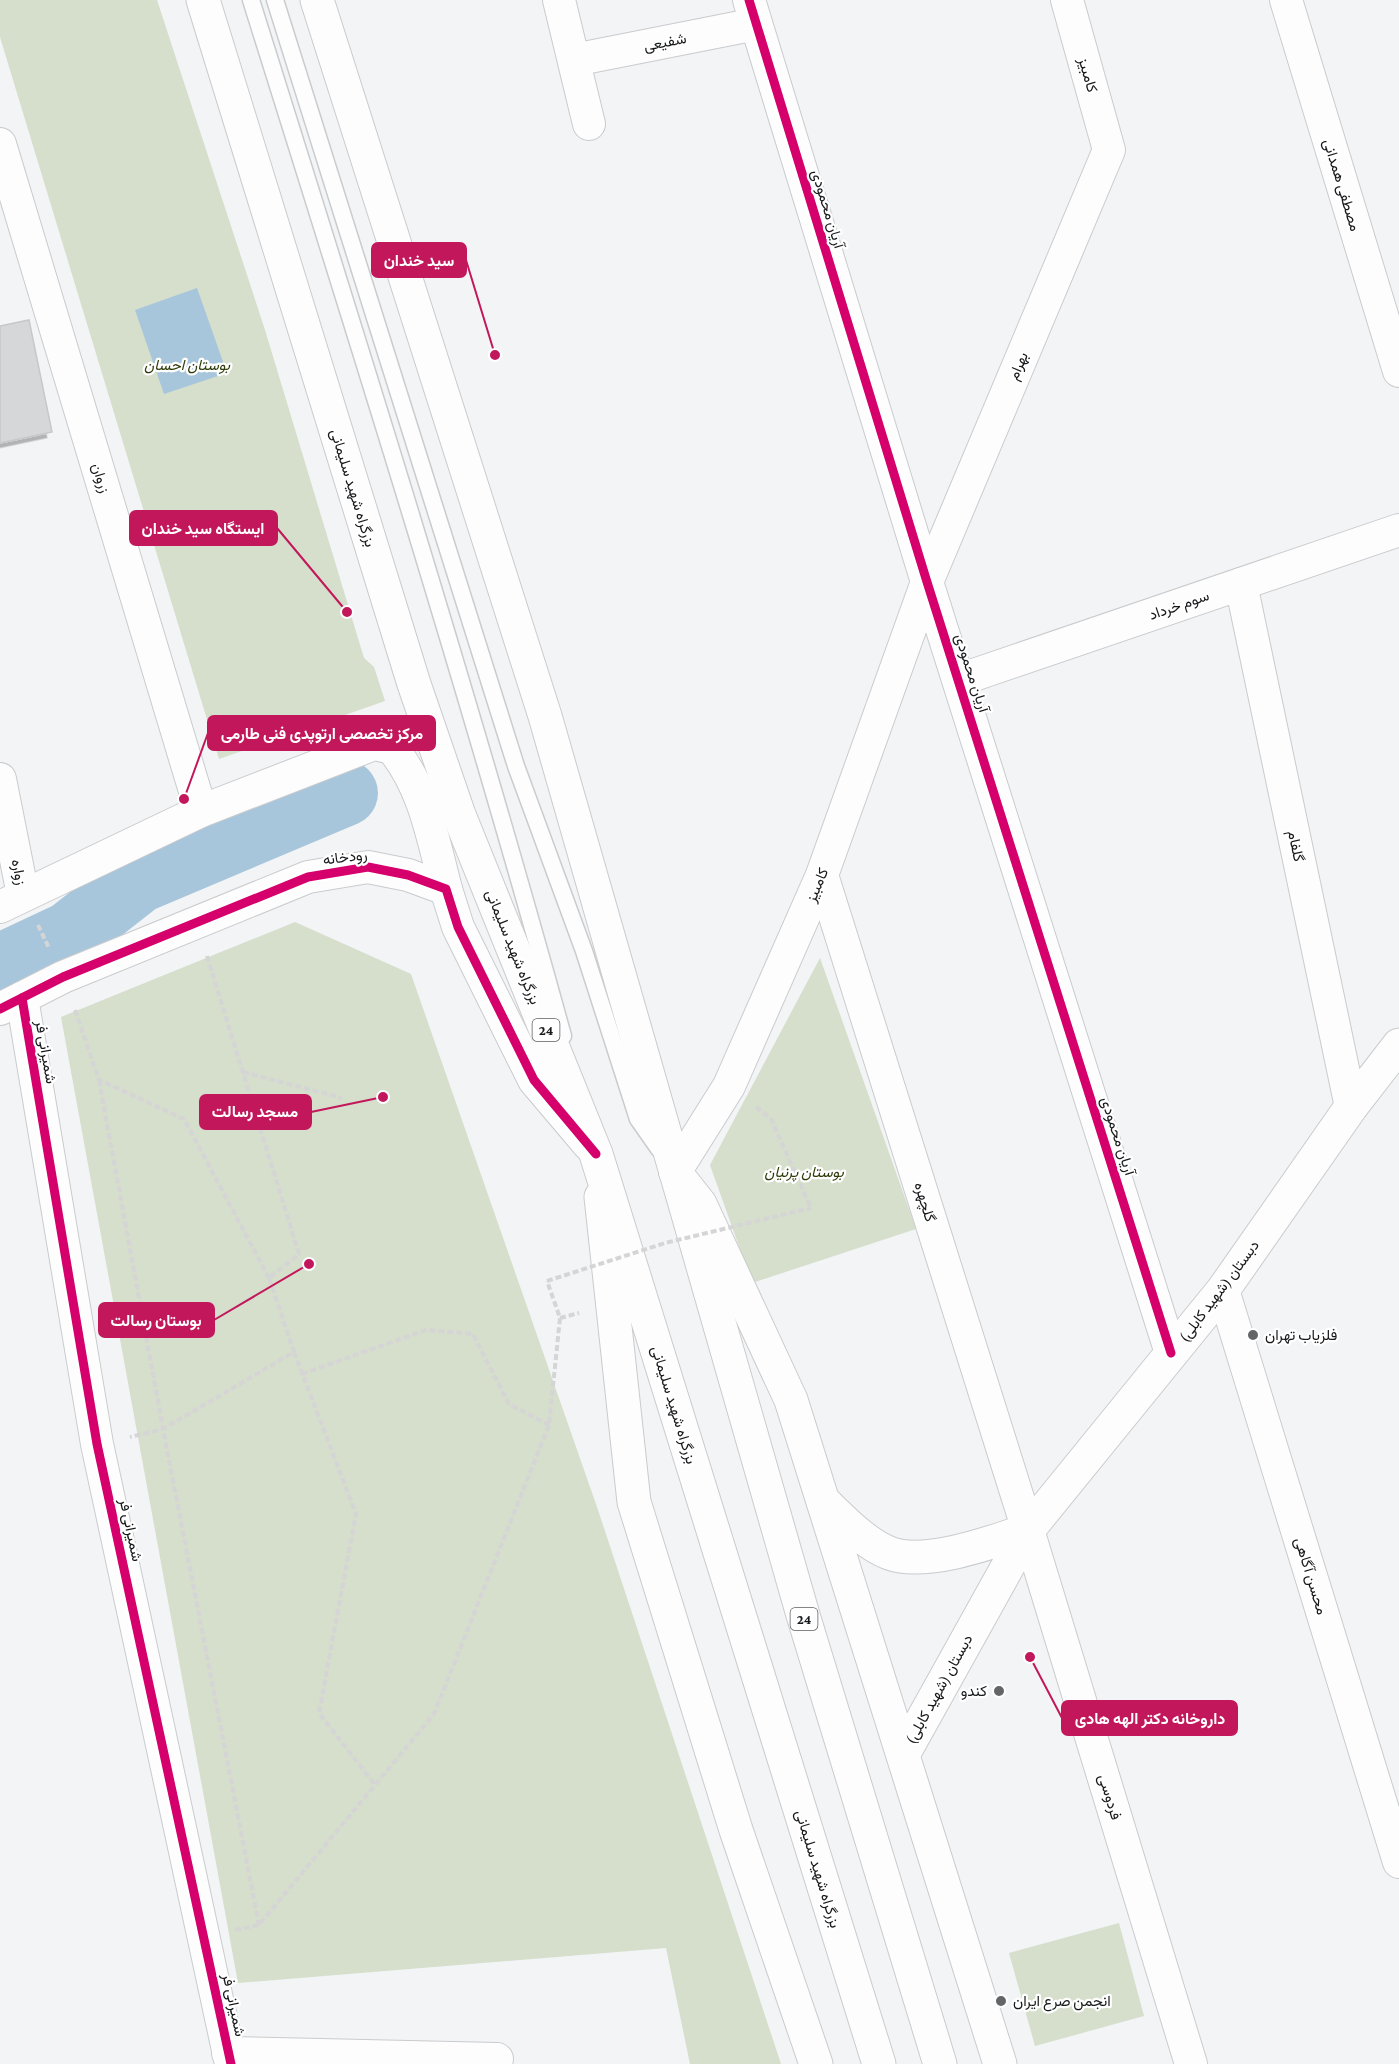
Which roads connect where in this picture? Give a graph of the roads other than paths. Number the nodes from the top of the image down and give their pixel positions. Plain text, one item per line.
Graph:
1 (202, 0) edge
2 (251, 0) edge
3 (275, 0) edge
4 (317, 0) edge
5 (559, 0) edge
6 (1067, 0) edge
7 (1286, 0) edge
8 (752, 12) edge
9 (574, 60) junction
10 (589, 124) dead end
11 (0, 144) edge
12 (1109, 150) joint
13 (1399, 371) edge
14 (1399, 530) edge
15 (927, 582) junction
16 (1241, 584) junction
17 (959, 680) junction
18 (0, 779) edge
19 (201, 811) junction
20 (822, 875) junction
21 (446, 889) junction
22 (12, 901) edge
23 (11, 1004) edge
24 (1399, 1045) edge
25 (1352, 1107) junction
26 (596, 1154) junction
27 (675, 1172) junction
28 (1223, 1290) junction
29 (1171, 1353) junction
30 (824, 1502) junction
31 (1028, 1530) junction
32 (903, 1753) junction
33 (1399, 1862) edge
34 (230, 2058) edge
35 (497, 2059) dead end
36 (816, 2064) edge
37 (879, 2064) edge
38 (940, 2064) edge
39 (1000, 2064) edge
40 (1191, 2064) edge

1 - 26 main road, بزرگراه شهید سلیمانی / 24
2 - 26 lane
3 - 27 lane
4 - 27 main road, 24
5 - 9 street
6 - 12 street, کامبیز
7 - 13 street, مصطفی همدانی
8 - 9 street, شفیعی
8 - 15 street, آریان محمودی
9 - 10 street
11 - 19 street, زروان
12 - 15 street, بهرام
14 - 16 street, سوم خرداد
15 - 17 street, آریان محمودی
15 - 20 street, کامبیز
16 - 17 street, سوم خرداد
16 - 25 street, گلفام
17 - 29 street, آریان محمودی
18 - 22 street, زواره
19 - 21 street
19 - 22 street
20 - 27 street, کامبیز
20 - 31 street, گلچهره
21 - 23 street, رودخانه
21 - 26 street
23 - 34 street, شمیرانی فر
24 - 25 main road, دبستان (شهید کابلی)
25 - 28 main road, دبستان (شهید کابلی)
26 - 36 main road
26 - 37 main road, بزرگراه شهید سلیمانی / 24
27 - 30 main road
27 - 38 main road, 24
28 - 29 main road, دبستان (شهید کابلی)
28 - 33 street, محسن آگاهی
29 - 31 main road, دبستان (شهید کابلی)
30 - 31 main road
30 - 32 main road
31 - 32 main road, دبستان (شهید کابلی)
31 - 40 street, فردوسی
32 - 39 main road
34 - 35 street

